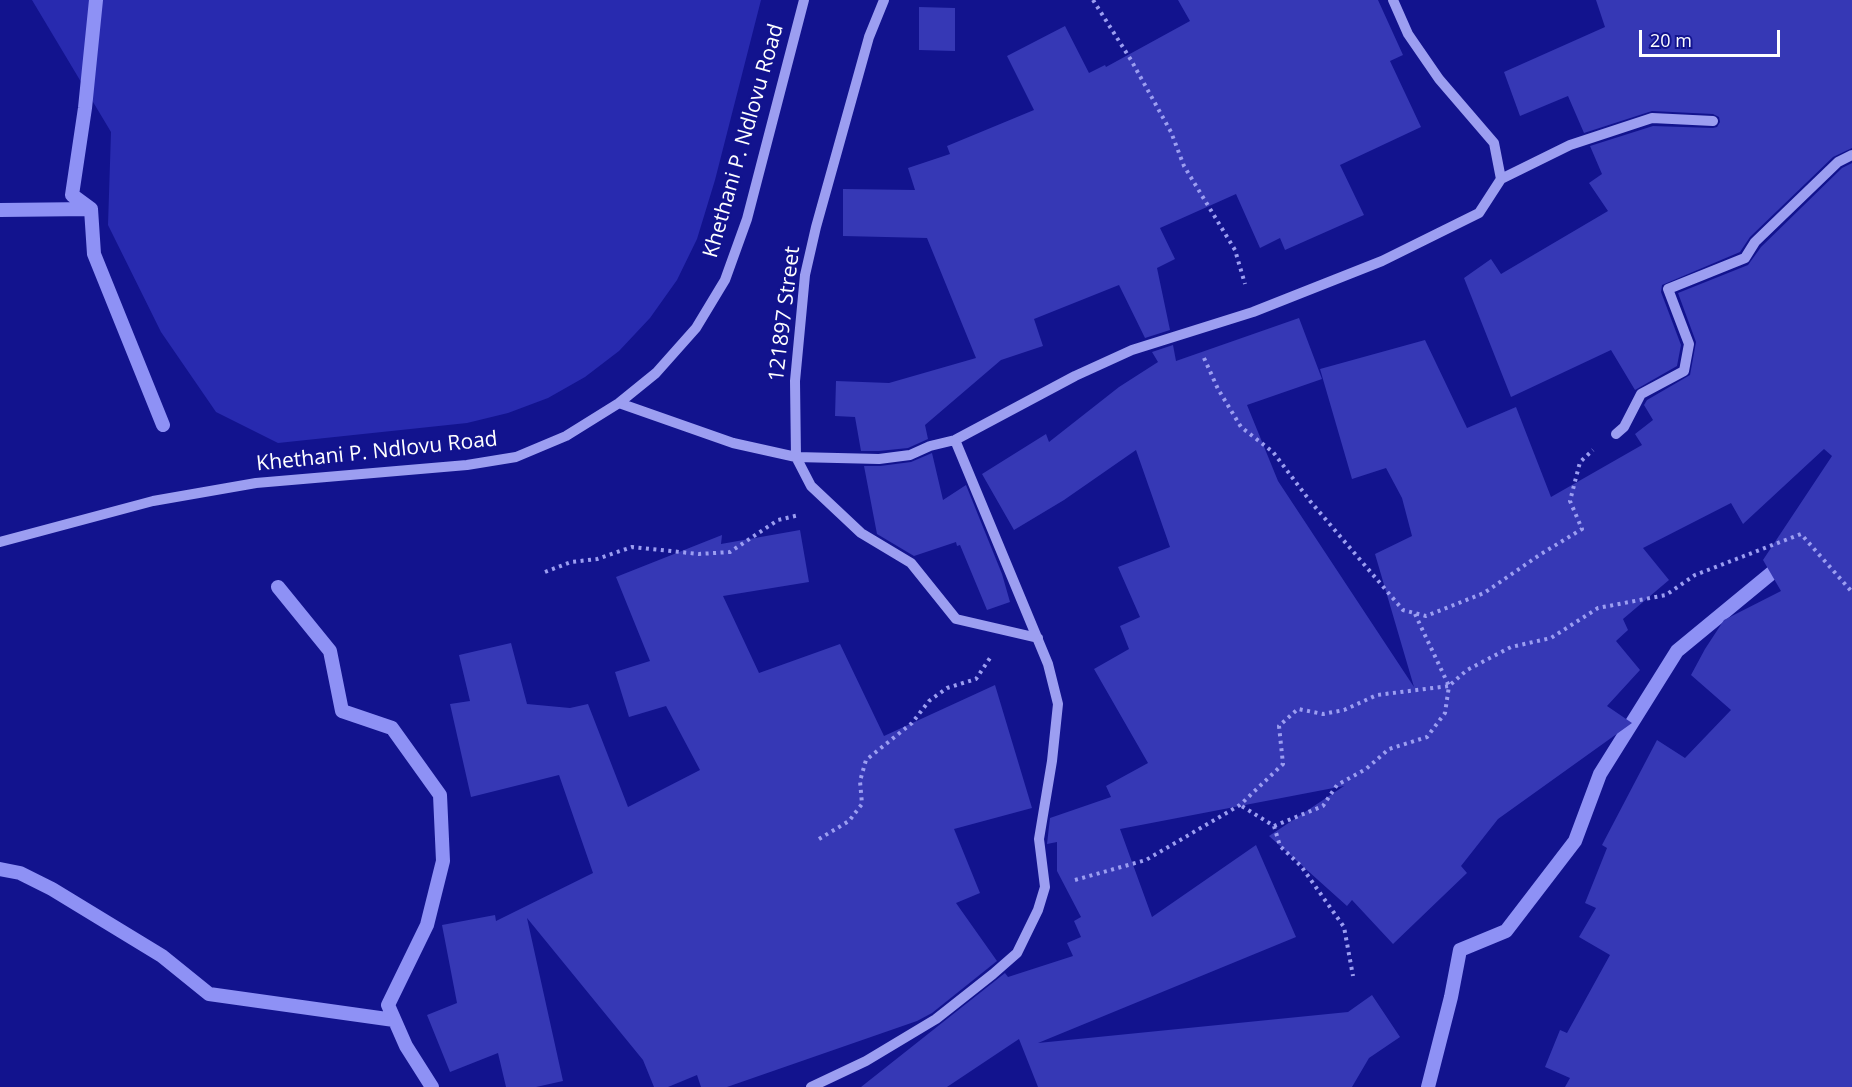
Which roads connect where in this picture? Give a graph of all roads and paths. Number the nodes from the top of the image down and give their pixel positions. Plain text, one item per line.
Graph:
1 (804, 0) edge
2 (884, 0) edge
3 (1093, 0) edge
4 (1393, 0) edge
5 (1713, 121) dead end
6 (1852, 155) edge
7 (1501, 179) junction
8 (1253, 312) junction
9 (1192, 333) junction
10 (619, 402) junction
11 (1616, 434) joint
12 (956, 440) junction
13 (796, 457) junction
14 (823, 497) junction
15 (0, 542) edge
16 (545, 572) dead end
17 (1852, 592) edge
18 (1415, 613) junction
19 (1003, 630) junction
20 (1038, 638) junction
21 (1449, 686) junction
22 (1240, 805) junction
23 (1274, 826) junction
24 (819, 839) dead end
25 (1045, 887) junction
26 (1353, 976) dead end
27 (812, 1087) edge

1 - 10 street, Khethani P. Ndlovu Road
2 - 13 street, 121897 Street
3 - 8 path
4 - 7 street
5 - 7 street
6 - 11 street
7 - 8 street
8 - 9 street
9 - 12 street
9 - 18 path
10 - 13 street
10 - 15 street, Khethani P. Ndlovu Road
11 - 18 path
12 - 13 street
12 - 20 street
13 - 14 street
14 - 16 path
14 - 19 street
17 - 21 path
18 - 21 path
19 - 20 street
19 - 24 path
20 - 25 street
21 - 22 path
21 - 23 path
22 - 23 path
22 - 25 path
23 - 26 path
25 - 27 street

